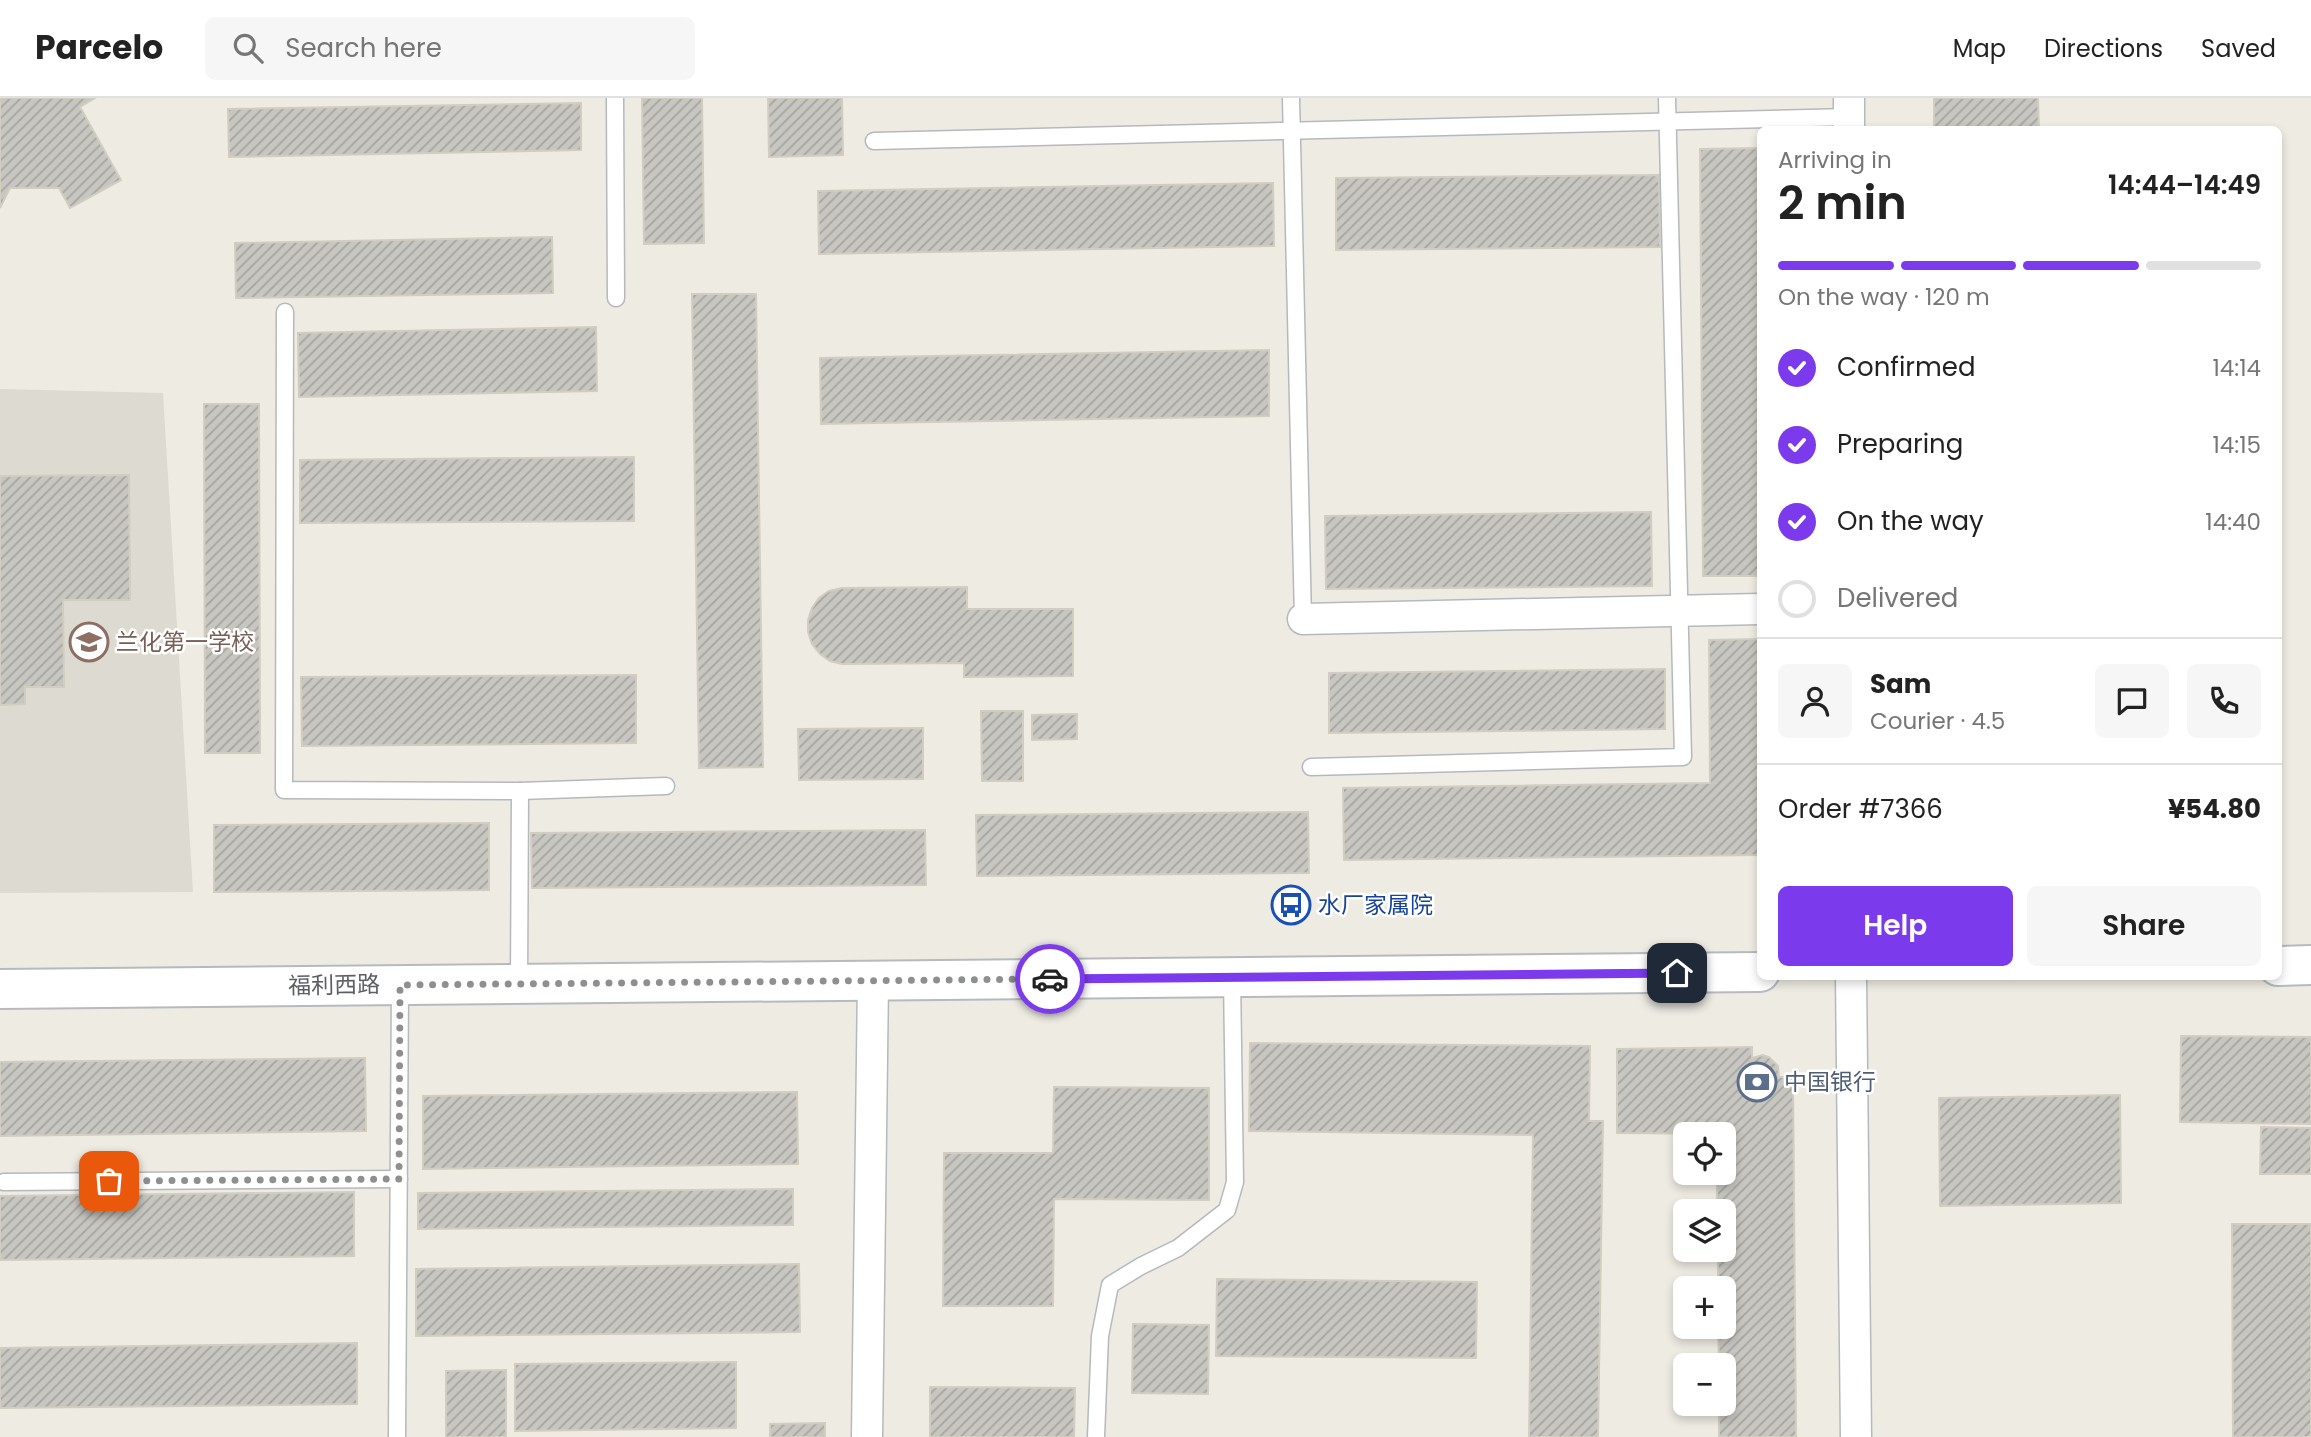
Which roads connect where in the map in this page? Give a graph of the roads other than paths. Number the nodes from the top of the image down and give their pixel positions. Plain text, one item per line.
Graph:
1 (615, 98) edge
2 (1291, 98) edge
3 (1667, 98) edge
4 (1849, 115) edge
5 (1668, 121) junction
6 (1292, 129) junction
7 (874, 141) dead end
8 (616, 298) dead end
9 (285, 312) dead end
10 (1757, 609) edge
11 (1679, 611) junction
12 (1303, 618) joint
13 (1311, 766) dead end
14 (666, 786) dead end
15 (520, 790) junction
16 (2311, 965) edge
17 (2282, 966) edge
18 (1757, 972) edge
19 (1232, 977) junction
20 (1852, 980) edge
21 (873, 981) junction
22 (519, 984) junction
23 (400, 985) junction
24 (0, 989) edge
25 (399, 1179) junction
26 (4, 1182) dead end
27 (397, 1437) edge
28 (867, 1437) edge
29 (1096, 1437) edge
30 (1856, 1437) edge

1 - 8 lane
2 - 6 lane
3 - 5 lane
4 - 5 lane
5 - 6 lane
5 - 11 lane
6 - 7 lane
6 - 12 lane
9 - 15 lane
10 - 11 street
11 - 12 street
11 - 13 lane
14 - 15 lane
15 - 22 lane
16 - 17 main road
18 - 19 main road, 福利西路
19 - 21 main road, 福利西路
19 - 29 lane
20 - 30 street
21 - 22 main road, 福利西路
21 - 28 street
22 - 23 main road, 福利西路
23 - 24 main road, 福利西路
23 - 25 lane
25 - 26 lane
25 - 27 lane

